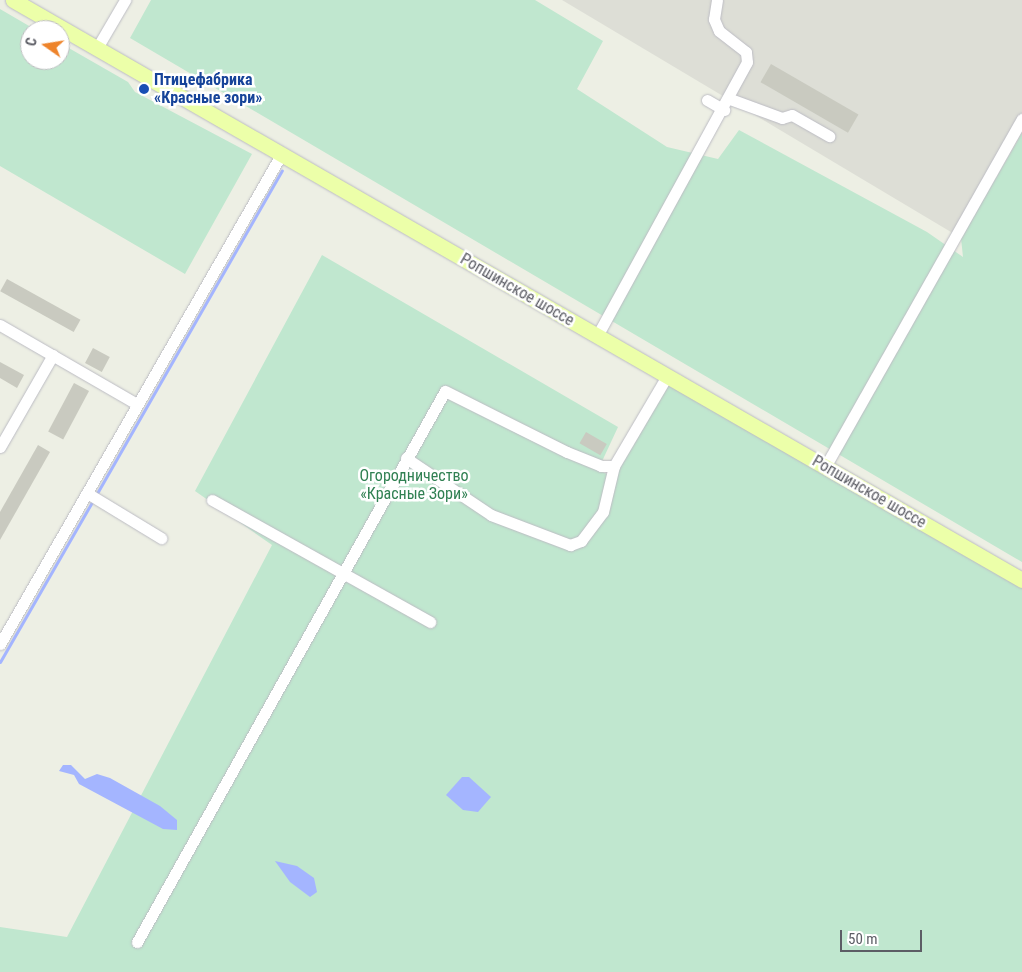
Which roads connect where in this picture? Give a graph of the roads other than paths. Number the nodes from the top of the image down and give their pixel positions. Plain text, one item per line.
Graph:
1 (13, 0) edge
2 (125, 0) edge
3 (717, 0) edge
4 (97, 48) junction
5 (730, 99) junction
6 (707, 100) dead end
7 (724, 110) junction
8 (1022, 119) edge
9 (829, 136) dead end
10 (281, 155) junction
11 (0, 325) edge
12 (597, 336) junction
13 (53, 355) junction
14 (667, 376) junction
15 (138, 404) junction
16 (0, 447) edge
17 (406, 458) junction
18 (614, 466) junction
19 (825, 467) junction
20 (86, 493) junction
21 (212, 500) dead end
22 (161, 538) dead end
23 (345, 571) junction
24 (1022, 580) edge
25 (430, 622) dead end
26 (0, 644) edge
27 (138, 942) dead end

1 - 4 main road, Ропшинское шоссе
2 - 4 street
3 - 5 street
4 - 10 main road, Ропшинское шоссе
5 - 7 street
5 - 9 street
6 - 7 street
7 - 12 street
8 - 19 street
10 - 12 main road, Ропшинское шоссе
10 - 15 street
11 - 13 street
12 - 14 main road, Ропшинское шоссе
13 - 15 street
13 - 16 street
14 - 18 street
14 - 19 main road, Ропшинское шоссе
15 - 20 street
17 - 18 street
17 - 18 street
17 - 23 street
19 - 24 main road, Ропшинское шоссе
20 - 22 street
20 - 26 street
21 - 23 street
23 - 25 street
23 - 27 street

